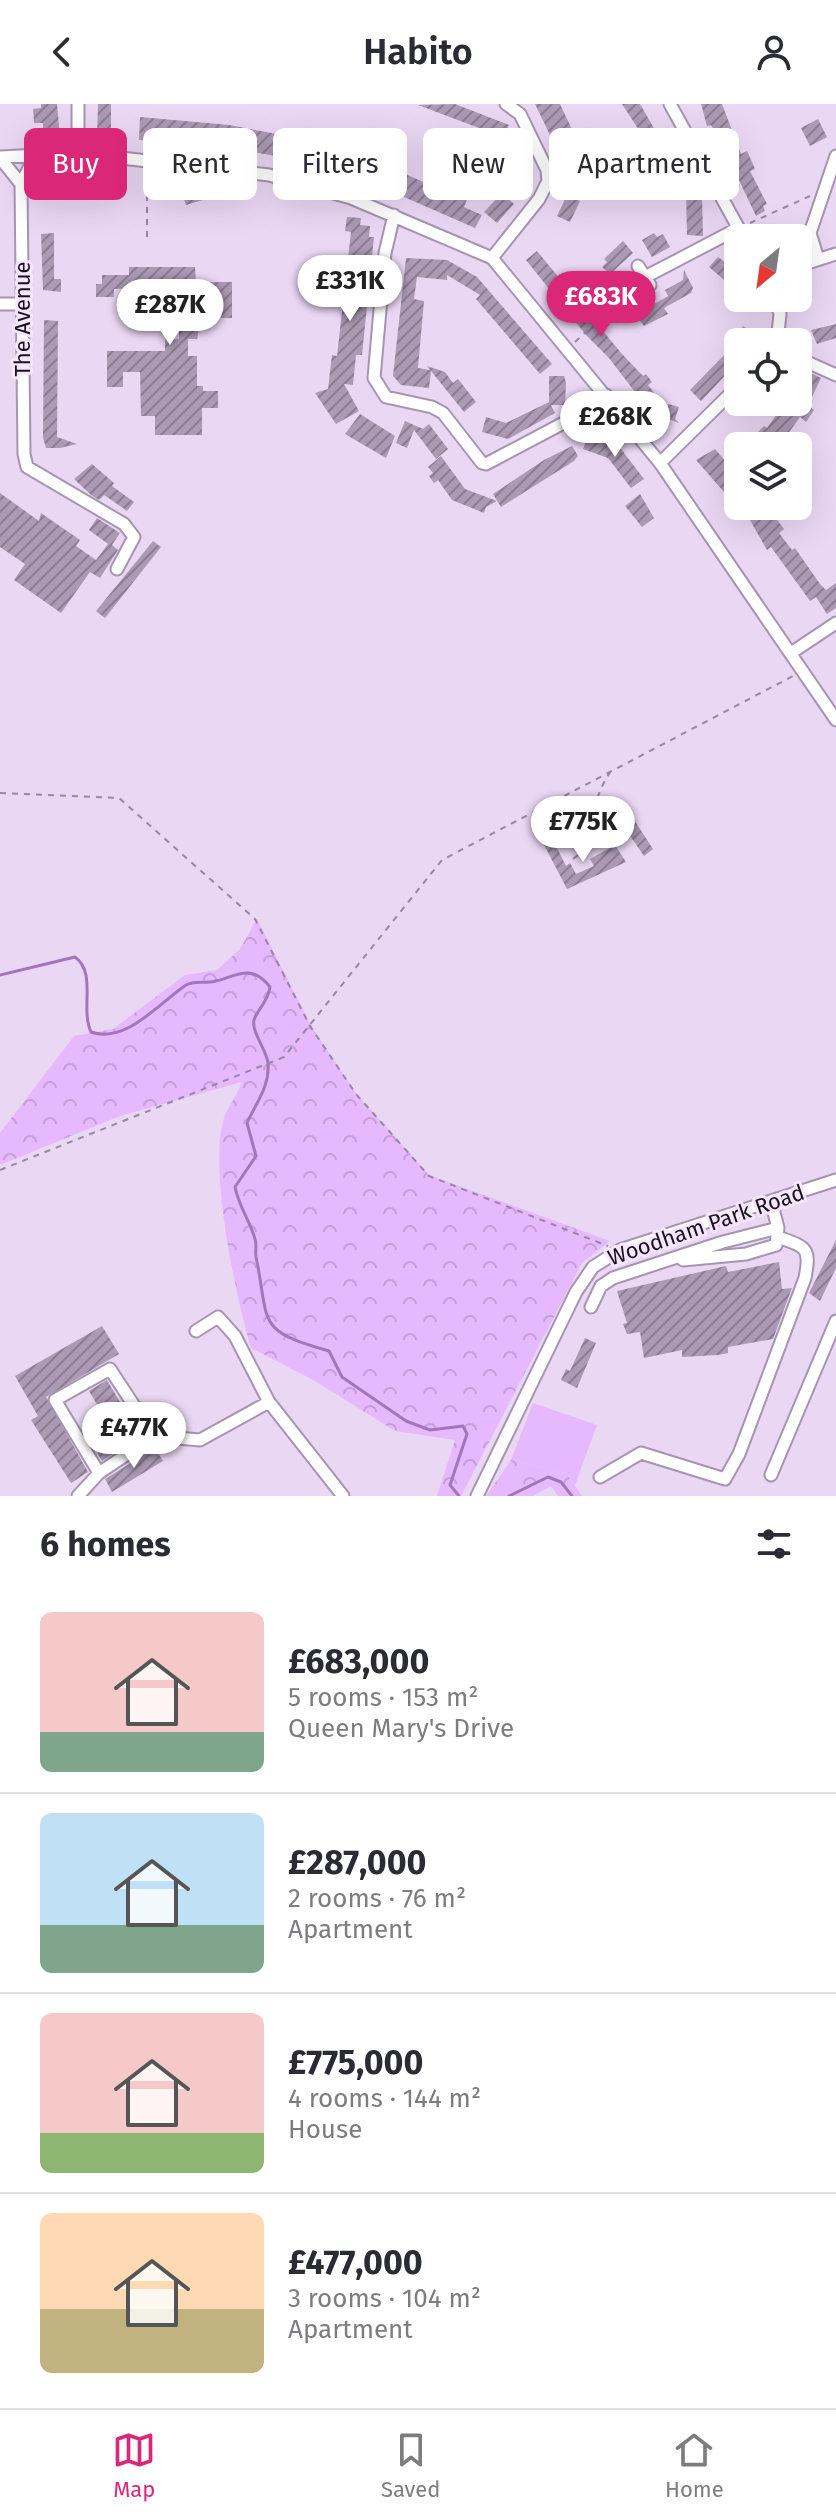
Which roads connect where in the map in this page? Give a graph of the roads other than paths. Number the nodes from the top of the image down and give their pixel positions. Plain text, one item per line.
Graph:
1 (78, 104) edge
2 (506, 104) edge
3 (670, 104) edge
4 (78, 128) edge
5 (24, 156) edge
6 (836, 156) edge
7 (0, 157) edge
8 (127, 159) edge
9 (24, 178) edge
10 (21, 184) junction
11 (394, 215) junction
12 (736, 224) edge
13 (724, 242) edge
14 (836, 254) edge
15 (492, 258) junction
16 (818, 259) junction
17 (812, 261) edge
18 (638, 266) dead end
19 (0, 304) edge
20 (22, 304) junction
21 (812, 364) edge
22 (836, 375) edge
23 (606, 395) junction
24 (724, 400) edge
25 (660, 463) junction
26 (117, 569) dead end
27 (836, 623) edge
28 (791, 653) junction
29 (836, 720) edge
30 (836, 1180) edge
31 (771, 1201) junction
32 (778, 1232) junction
33 (672, 1260) junction
34 (591, 1307) dead end
35 (836, 1321) edge
36 (196, 1331) dead end
37 (269, 1402) junction
38 (154, 1436) junction
39 (99, 1473) junction
40 (771, 1475) dead end
41 (600, 1477) dead end
42 (479, 1493) edge
43 (78, 1496) edge
44 (343, 1496) edge

1 - 4 street
2 - 15 street
3 - 12 street
5 - 7 street
6 - 16 street
7 - 10 street
8 - 11 street
9 - 10 street, The Avenue
10 - 20 street, The Avenue
11 - 15 street
11 - 23 street
13 - 18 street
14 - 16 street
15 - 23 street
16 - 17 street
19 - 20 street
20 - 26 street, The Avenue
21 - 22 street
23 - 25 street
24 - 25 street
25 - 28 street
27 - 28 street
28 - 29 street
30 - 31 street, Woodham Park Road
31 - 32 street
31 - 42 street, Woodham Park Road
32 - 33 street
32 - 33 street
32 - 41 street
33 - 34 street
35 - 40 street
36 - 37 street
37 - 38 street
37 - 44 street
38 - 39 street
38 - 39 street
39 - 43 street

